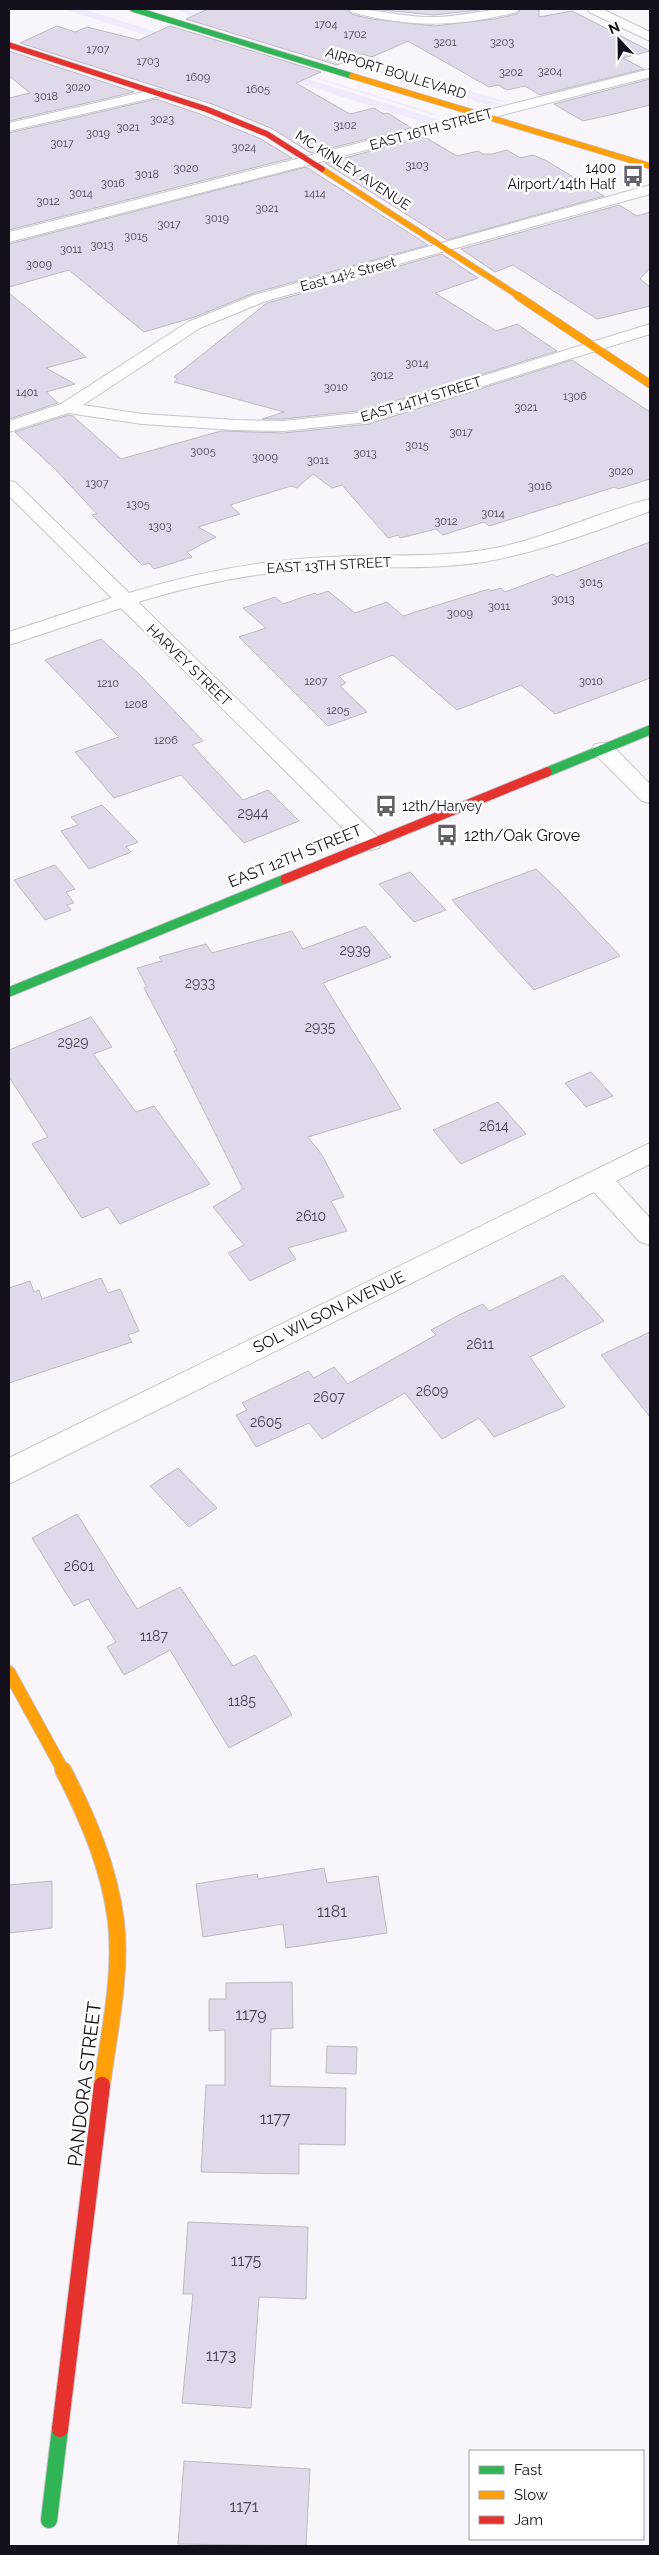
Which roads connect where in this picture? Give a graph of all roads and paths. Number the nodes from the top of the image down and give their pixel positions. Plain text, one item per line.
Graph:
1 (133, 9) edge
2 (355, 9) edge
3 (513, 9) edge
4 (593, 9) edge
5 (642, 21) dead end
6 (625, 25) junction
7 (650, 38) edge
8 (9, 45) edge
9 (650, 72) edge
10 (156, 93) junction
11 (482, 115) junction
12 (9, 127) edge
13 (310, 161) junction
14 (650, 166) edge
15 (650, 189) edge
16 (9, 237) edge
17 (445, 247) junction
18 (650, 329) edge
19 (593, 347) junction
20 (650, 384) edge
21 (67, 408) junction
22 (9, 428) edge
23 (9, 486) edge
24 (650, 505) edge
25 (123, 601) junction
26 (9, 639) edge
27 (650, 730) edge
28 (603, 749) junction
29 (650, 796) edge
30 (371, 843) junction
31 (9, 992) edge
32 (650, 1153) edge
33 (598, 1179) junction
34 (650, 1235) edge
35 (9, 1472) edge
36 (9, 1672) edge
37 (49, 2520) dead end

1 - 11 street, AIRPORT BOULEVARD
2 - 3 street
4 - 6 street
5 - 6 street
6 - 7 street
8 - 10 street, MC KINLEY AVENUE
9 - 11 street, EAST 16TH STREET
10 - 12 street
10 - 13 street, MC KINLEY AVENUE
11 - 13 street, EAST 16TH STREET
11 - 14 street, AIRPORT BOULEVARD
13 - 16 street, EAST 16TH STREET
13 - 17 street, MC KINLEY AVENUE
15 - 17 street, East 14½ Street
17 - 19 street, MC KINLEY AVENUE
17 - 21 street, East 14½ Street
18 - 19 street, EAST 14TH STREET
19 - 20 street, MC KINLEY AVENUE
19 - 21 street, EAST 14TH STREET
21 - 22 street, EAST 14TH STREET
23 - 25 street, HARVEY STREET
24 - 25 street, EAST 13TH STREET
25 - 26 street, EAST 13TH STREET
25 - 30 street, HARVEY STREET
27 - 28 street, EAST 12TH STREET
28 - 29 street
28 - 30 street, EAST 12TH STREET
30 - 31 street, EAST 12TH STREET
32 - 33 street, SOL WILSON AVENUE
33 - 34 street
33 - 35 street, SOL WILSON AVENUE
36 - 37 street, PANDORA STREET

